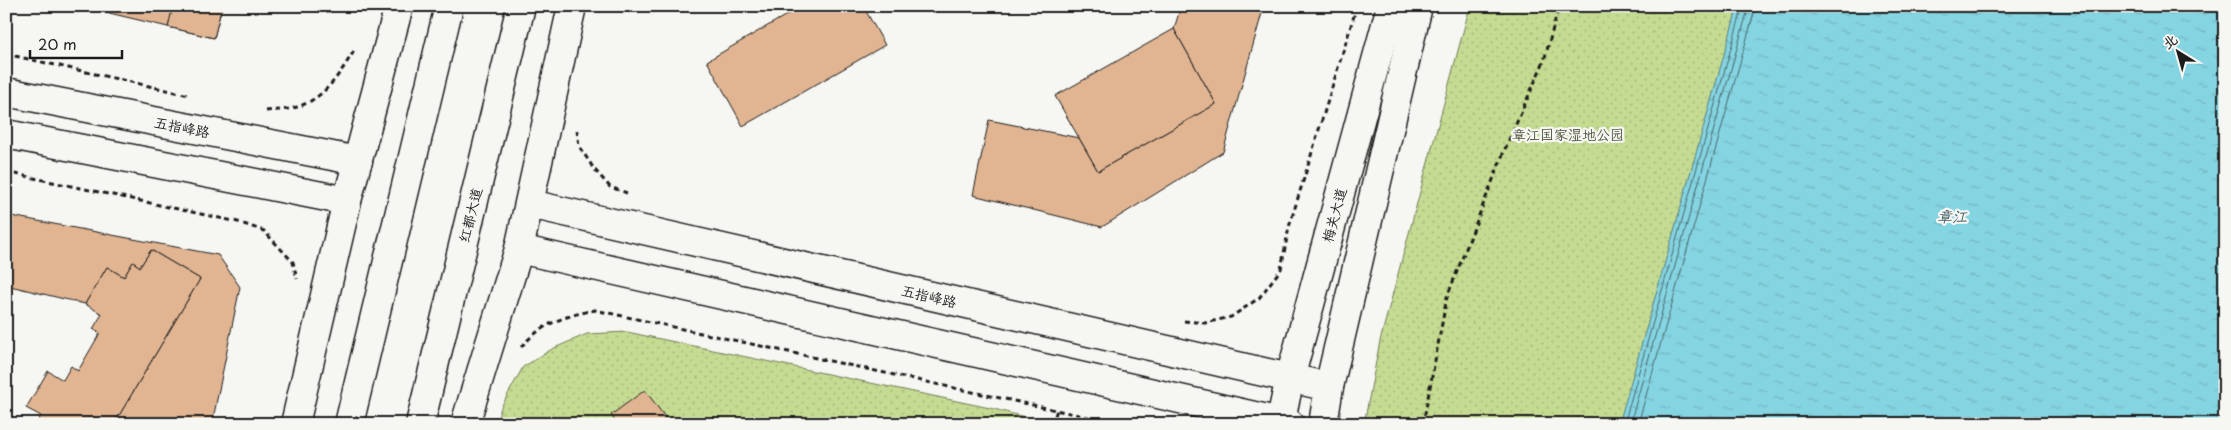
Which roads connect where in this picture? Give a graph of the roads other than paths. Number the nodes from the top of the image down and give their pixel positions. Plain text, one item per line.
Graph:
1 (399, 6) edge
2 (449, 6) edge
3 (521, 6) edge
4 (572, 6) edge
5 (1391, 6) edge
6 (1418, 6) edge
7 (6, 92) edge
8 (6, 134) edge
9 (358, 162) junction
10 (347, 201) junction
11 (530, 204) junction
12 (519, 249) junction
13 (1290, 378) junction
14 (1329, 387) junction
15 (1283, 423) edge
16 (295, 424) edge
17 (349, 424) edge
18 (420, 424) edge
19 (465, 424) edge
20 (1323, 424) edge

1 - 9 main road
2 - 17 main road
3 - 18 main road, 红都大道
4 - 11 main road
5 - 13 main road, 梅关大道
6 - 14 main road
7 - 9 main road, 五指峰路
8 - 10 main road
9 - 10 main road
10 - 16 main road
11 - 12 main road
11 - 13 main road, 五指峰路
12 - 15 main road
12 - 19 main road
13 - 14 main road, 五指峰路
13 - 15 main road, 梅关大道
14 - 20 main road

